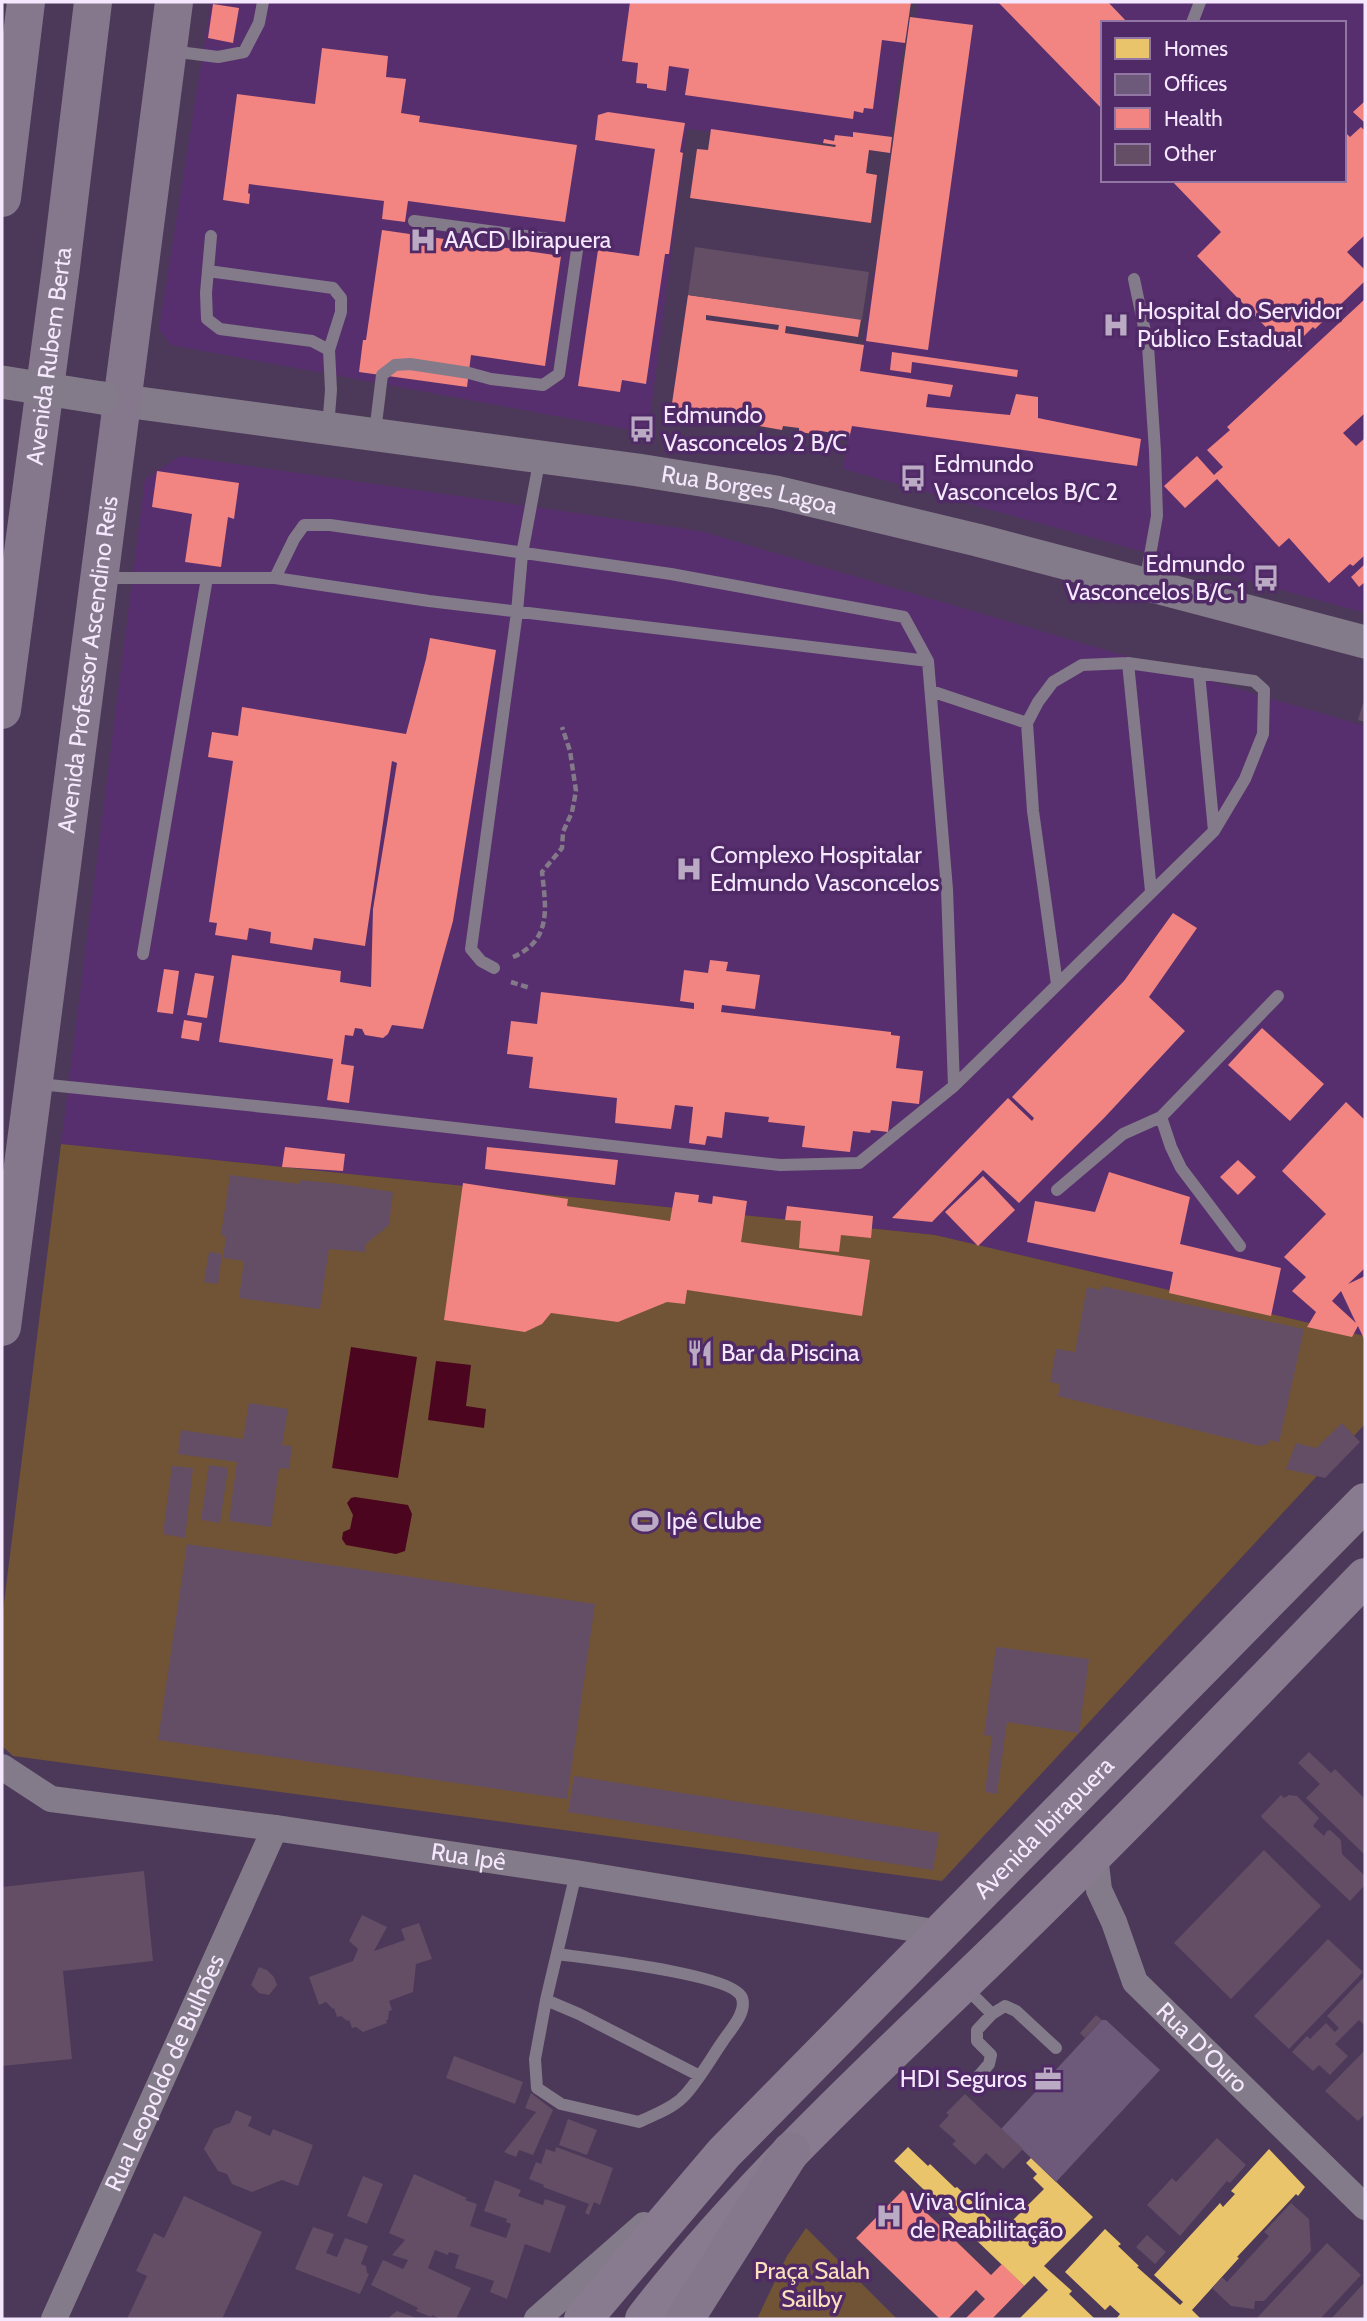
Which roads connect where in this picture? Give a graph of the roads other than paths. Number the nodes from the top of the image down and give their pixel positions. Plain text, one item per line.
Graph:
1 (26, 2) edge
2 (93, 2) edge
3 (174, 2) edge
4 (263, 2) edge
5 (1200, 2) edge
6 (1193, 21) edge
7 (167, 50) junction
8 (2, 198) edge
9 (414, 221) dead end
10 (211, 236) dead end
11 (208, 271) junction
12 (1134, 279) dead end
13 (329, 350) junction
14 (2, 382) edge
15 (112, 399) junction
16 (328, 429) junction
17 (375, 435) junction
18 (540, 457) junction
19 (522, 554) junction
20 (98, 578) junction
21 (207, 578) junction
22 (275, 578) junction
23 (1145, 584) junction
24 (517, 612) junction
25 (1365, 642) edge
26 (928, 661) junction
27 (1128, 663) junction
28 (1199, 673) junction
29 (931, 691) junction
30 (2, 710) edge
31 (1027, 723) junction
32 (1214, 831) junction
33 (1152, 891) junction
34 (143, 954) dead end
35 (494, 968) road end
36 (1057, 984) junction
37 (1278, 996) dead end
38 (33, 1084) junction
39 (954, 1086) junction
40 (1161, 1117) junction
41 (1057, 1190) dead end
42 (1240, 1246) dead end
43 (2, 1327) edge
44 (1365, 1502) edge
45 (1365, 1577) edge
46 (2, 1767) edge
47 (275, 1828) junction
48 (1096, 1855) junction
49 (576, 1873) junction
50 (940, 1933) junction
51 (556, 1954) junction
52 (963, 1984) junction
53 (546, 2000) junction
54 (992, 2014) junction
55 (1056, 2048) dead end
56 (698, 2075) junction
57 (971, 2085) dead end
58 (791, 2151) junction
59 (723, 2153) junction
60 (1365, 2207) edge
61 (54, 2319) edge
62 (537, 2319) edge
63 (583, 2319) edge
64 (645, 2319) edge
65 (685, 2319) edge

1 - 8 highway
2 - 30 highway, Avenida Rubem Berta
3 - 7 highway, Avenida Professor Ascendino Reis
4 - 7 lane
5 - 6 lane
7 - 15 highway, Avenida Professor Ascendino Reis
9 - 17 lane
10 - 11 lane
11 - 13 lane
11 - 13 lane
12 - 23 lane
13 - 16 lane
14 - 15 street, Rua Borges Lagoa, bridge
15 - 16 street, Rua Borges Lagoa
15 - 20 highway, Avenida Professor Ascendino Reis
16 - 17 street, Rua Borges Lagoa
17 - 18 street, Rua Borges Lagoa
18 - 19 lane
18 - 23 street, Rua Borges Lagoa
19 - 22 lane
19 - 24 lane
19 - 26 lane
20 - 21 lane
20 - 38 highway, Avenida Professor Ascendino Reis
21 - 22 lane
21 - 34 lane
22 - 24 lane
23 - 25 street, Rua Borges Lagoa
24 - 26 lane
24 - 35 lane
26 - 29 lane
27 - 28 lane
27 - 31 lane
27 - 33 lane
28 - 32 lane
28 - 32 lane
29 - 31 lane
29 - 39 lane
31 - 36 lane
32 - 33 lane
33 - 36 lane
36 - 39 lane
37 - 40 lane
38 - 39 lane
38 - 43 highway, Avenida Professor Ascendino Reis
40 - 41 lane
40 - 42 lane
44 - 50 main road, Avenida Ibirapuera
45 - 48 main road
46 - 47 street, Rua Ipê
47 - 49 street, Rua Ipê
47 - 61 street, Rua Leopoldo de Bulhões
48 - 52 main road
48 - 60 street, Rua D'Ouro
49 - 50 street, Rua Ipê
49 - 51 lane
50 - 59 main road, Avenida Ibirapuera
51 - 53 lane
51 - 56 lane
52 - 54 lane
52 - 58 main road
53 - 56 lane
53 - 56 lane
54 - 55 lane
54 - 57 lane
58 - 64 main road
58 - 65 highway
59 - 62 street
59 - 63 main road, Avenida Ibirapuera

